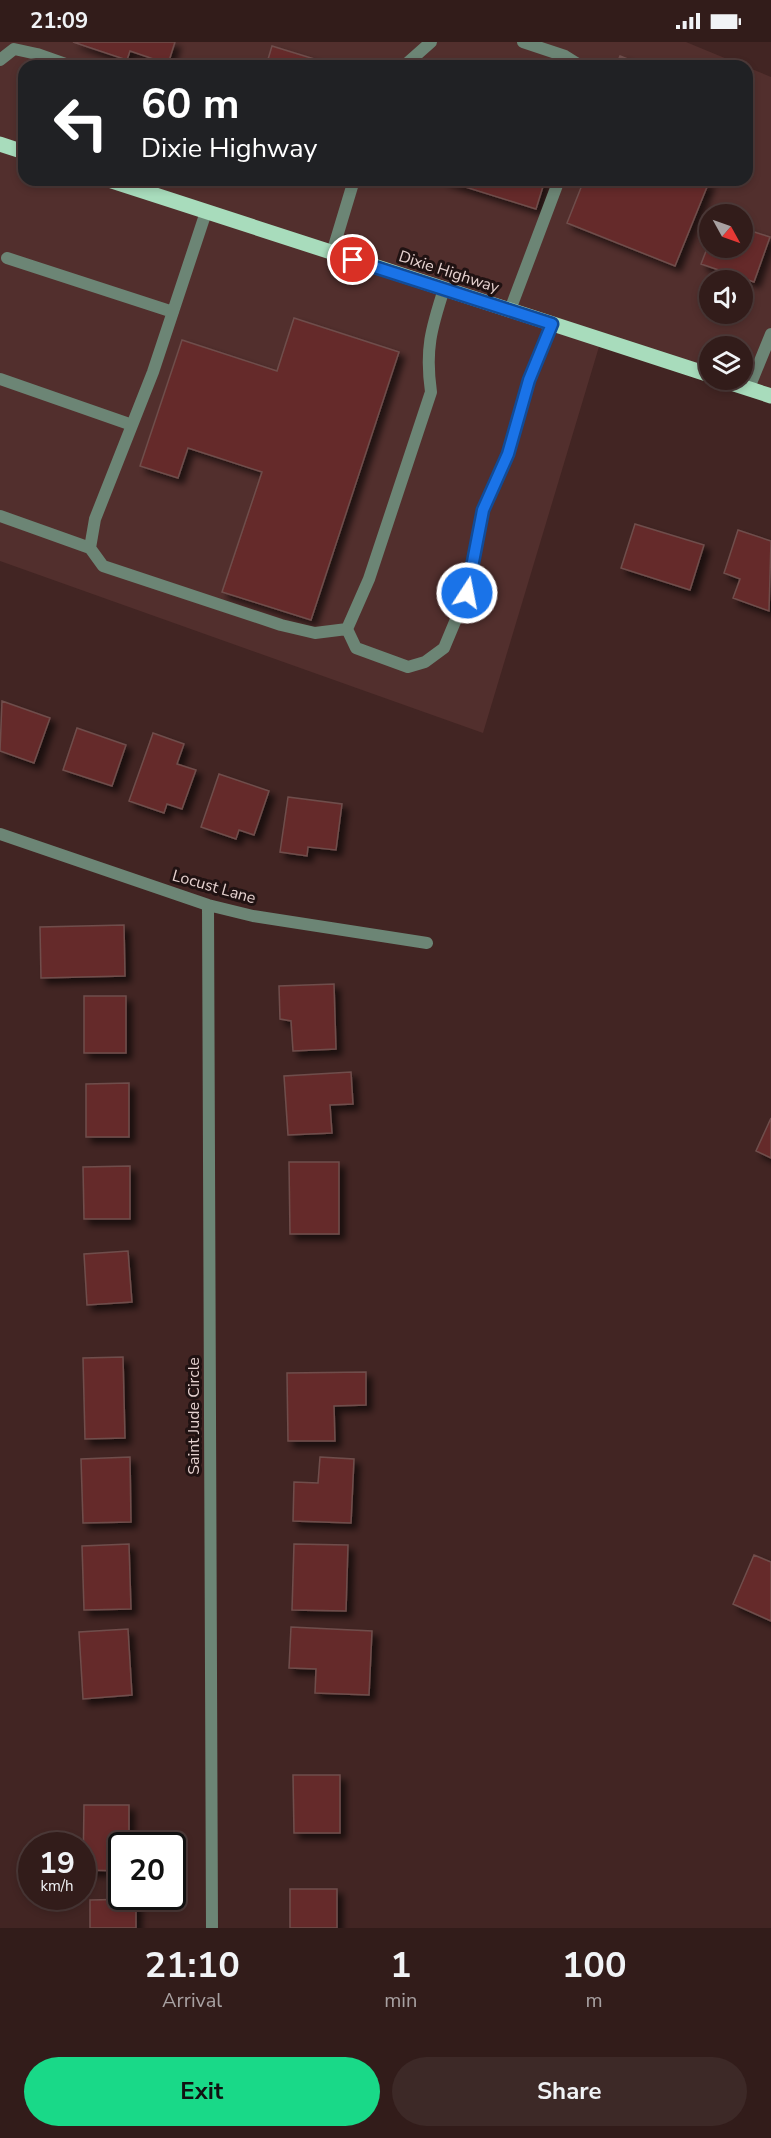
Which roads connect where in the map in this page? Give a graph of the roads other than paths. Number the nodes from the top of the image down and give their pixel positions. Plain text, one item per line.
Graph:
1 (431, 42) edge
2 (523, 42) edge
3 (16, 46) edge
4 (0, 60) edge
5 (54, 60) edge
6 (411, 60) edge
7 (570, 60) edge
8 (0, 144) edge
9 (18, 150) edge
10 (127, 186) edge
11 (352, 186) edge
12 (557, 186) edge
13 (206, 212) junction
14 (332, 253) junction
15 (7, 258) dead end
16 (444, 289) junction
17 (510, 310) junction
18 (173, 312) junction
19 (552, 324) junction
20 (771, 334) edge
21 (699, 371) edge
22 (753, 378) edge
23 (0, 379) edge
24 (753, 389) edge
25 (771, 396) edge
26 (132, 425) junction
27 (0, 516) edge
28 (90, 548) junction
29 (347, 629) junction
30 (0, 834) edge
31 (208, 904) junction
32 (426, 943) dead end
33 (212, 1928) edge

1 - 6 street
2 - 7 street
3 - 4 street
3 - 5 street
8 - 9 main road
10 - 13 main road, Dixie Highway
11 - 14 street
12 - 17 street
13 - 14 main road, Dixie Highway
13 - 18 street
14 - 16 main road, Dixie Highway
15 - 18 street
16 - 17 main road, Dixie Highway
16 - 29 street
17 - 19 main road, Dixie Highway
18 - 26 street
19 - 21 main road, Dixie Highway
19 - 29 street
20 - 22 street
23 - 26 street
24 - 25 main road
26 - 28 street
27 - 28 street
28 - 29 street
30 - 31 street, Locust Lane
31 - 32 street, Locust Lane
31 - 33 street, Saint Jude Circle

